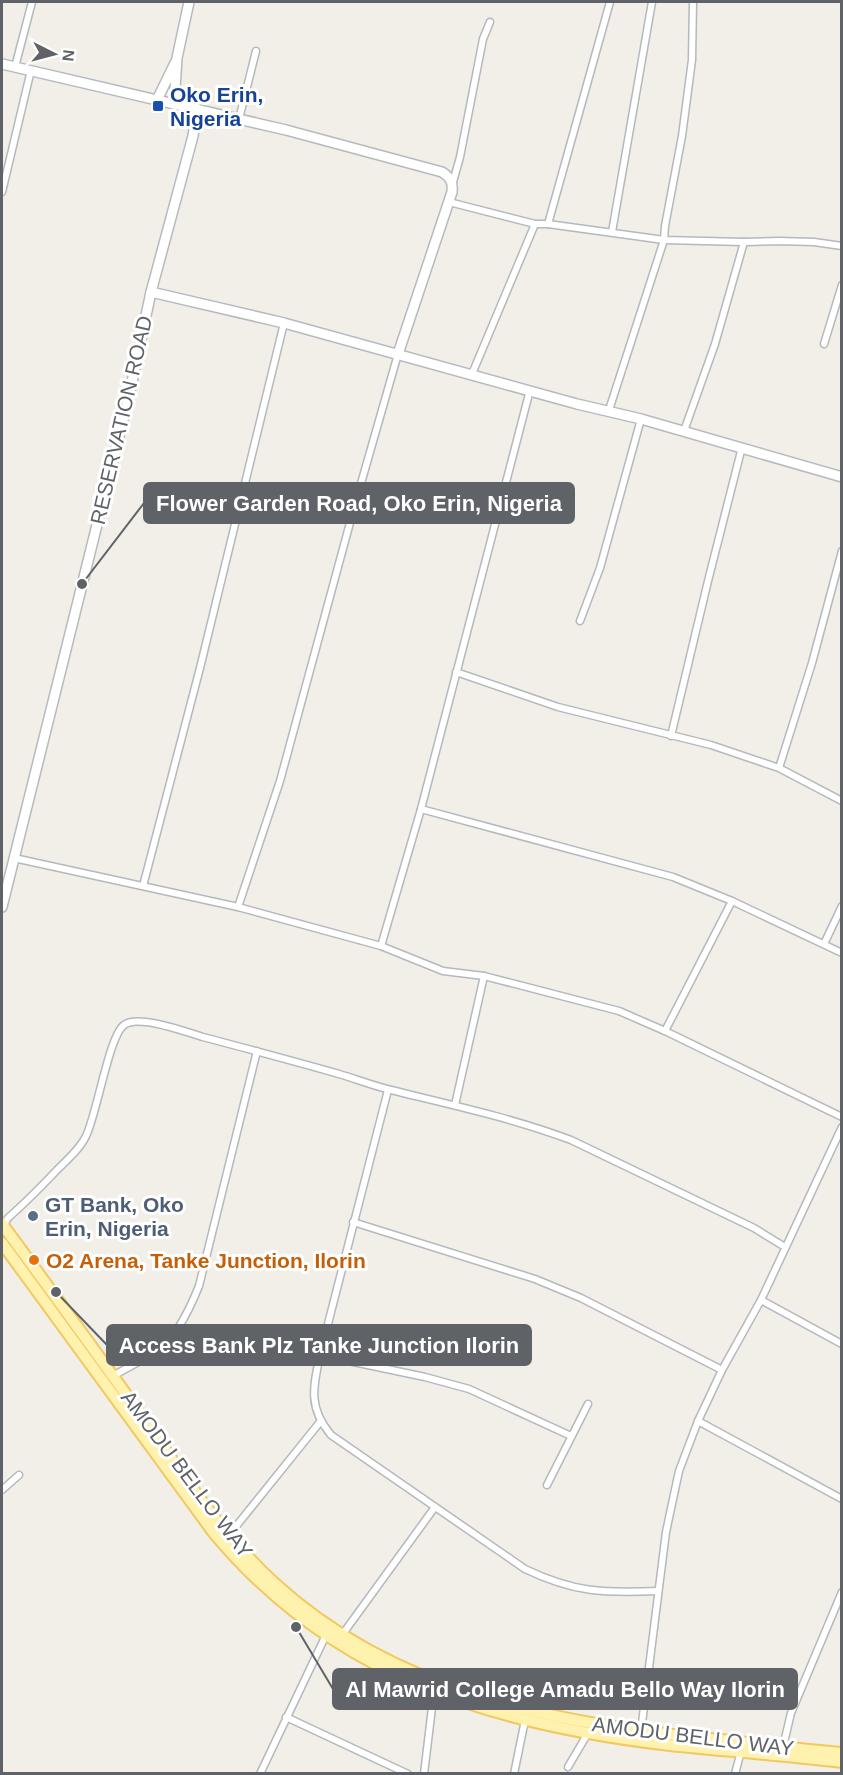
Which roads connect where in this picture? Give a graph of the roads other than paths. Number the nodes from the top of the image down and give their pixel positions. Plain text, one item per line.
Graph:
1 (32, 2) edge
2 (189, 2) edge
3 (610, 2) edge
4 (652, 2) edge
5 (693, 2) edge
6 (490, 22) dead end
7 (256, 51) dead end
8 (177, 58) junction
9 (2, 64) edge
10 (15, 67) junction
11 (31, 70) junction
12 (157, 100) junction
13 (174, 104) junction
14 (197, 109) junction
15 (239, 119) junction
16 (453, 182) junction
17 (2, 192) edge
18 (449, 202) junction
19 (535, 224) junction
20 (548, 224) junction
21 (612, 232) junction
22 (664, 240) junction
23 (744, 242) junction
24 (842, 246) edge
25 (842, 285) edge
26 (151, 292) junction
27 (284, 323) junction
28 (824, 344) dead end
29 (398, 354) junction
30 (472, 374) junction
31 (530, 390) junction
32 (609, 410) junction
33 (642, 419) junction
34 (684, 430) junction
35 (742, 447) junction
36 (842, 477) edge
37 (842, 551) edge
38 (580, 621) dead end
39 (456, 672) junction
40 (671, 736) junction
41 (779, 768) junction
42 (842, 801) edge
43 (421, 809) junction
44 (14, 858) junction
45 (143, 886) junction
46 (732, 901) junction
47 (842, 906) edge
48 (2, 907) edge
49 (238, 907) junction
50 (824, 945) junction
51 (381, 946) junction
52 (842, 953) edge
53 (484, 976) junction
54 (665, 1031) junction
55 (257, 1051) junction
56 (388, 1090) junction
57 (455, 1105) junction
58 (842, 1117) edge
59 (842, 1127) edge
60 (353, 1222) junction
61 (3, 1223) edge
62 (2, 1243) edge
63 (785, 1247) junction
64 (761, 1300) junction
65 (842, 1344) edge
66 (320, 1355) junction
67 (722, 1370) junction
68 (112, 1376) junction
69 (588, 1404) dead end
70 (698, 1421) junction
71 (320, 1422) junction
72 (571, 1437) junction
73 (19, 1474) dead end
74 (547, 1485) dead end
75 (2, 1490) edge
76 (842, 1499) edge
77 (435, 1507) junction
78 (229, 1535) junction
79 (658, 1591) junction
80 (842, 1592) edge
81 (326, 1635) junction
82 (342, 1635) junction
83 (434, 1691) junction
84 (286, 1717) junction
85 (525, 1720) junction
86 (588, 1732) junction
87 (641, 1736) junction
88 (783, 1747) junction
89 (741, 1751) junction
90 (842, 1753) edge
91 (842, 1762) edge
92 (568, 1767) dead end
93 (260, 1773) edge
94 (408, 1773) edge
95 (424, 1773) edge
96 (514, 1773) edge
97 (735, 1773) edge

1 - 10 street
2 - 8 street
3 - 20 street
4 - 21 street
5 - 22 street
6 - 16 street
7 - 15 street
8 - 12 street
8 - 13 street
9 - 10 street
10 - 11 street
11 - 12 street
11 - 17 street
12 - 13 street
13 - 14 street
14 - 15 street
14 - 26 street, RESERVATION ROAD
15 - 16 street
16 - 18 street
18 - 19 street
18 - 29 street
19 - 20 street
19 - 30 street
20 - 21 street
21 - 22 street
22 - 23 street
22 - 32 street
23 - 24 street
23 - 34 street
25 - 28 street
26 - 27 street
26 - 44 street, RESERVATION ROAD
27 - 29 street
27 - 45 street
29 - 30 street
29 - 49 street
30 - 31 street
31 - 32 street
31 - 39 street
32 - 33 street
33 - 34 street
33 - 38 street
34 - 35 street
35 - 36 street
35 - 40 street
37 - 41 street
39 - 40 street
39 - 43 street
40 - 41 street
41 - 42 street
43 - 46 street
43 - 51 street
44 - 45 street
44 - 48 street, RESERVATION ROAD
45 - 49 street
46 - 50 street
46 - 54 street
47 - 50 street
49 - 51 street
50 - 52 street
51 - 53 street
53 - 54 street
53 - 57 street
54 - 58 street
55 - 56 street
55 - 61 street
55 - 68 street
56 - 57 street
56 - 60 street
57 - 63 street
59 - 63 street
60 - 66 street
60 - 67 street
61 - 68 main road, AMODU BELLO WAY
62 - 81 main road, AMODU BELLO WAY
63 - 64 street
64 - 65 street
64 - 67 street
66 - 71 street
66 - 72 street
67 - 70 street
68 - 78 main road, AMODU BELLO WAY
69 - 72 street
70 - 76 street
70 - 79 street
71 - 77 street
71 - 78 street
72 - 74 street
73 - 75 street
77 - 79 street
77 - 82 street
78 - 82 main road, AMODU BELLO WAY
79 - 87 street
80 - 88 street
81 - 83 main road, AMODU BELLO WAY
81 - 84 street
82 - 87 main road, AMODU BELLO WAY
83 - 85 main road, AMODU BELLO WAY
83 - 95 street
84 - 93 street
84 - 94 street
85 - 86 main road, AMODU BELLO WAY
85 - 96 street
86 - 87 main road, AMODU BELLO WAY
86 - 92 street
87 - 88 main road, AMODU BELLO WAY
87 - 89 main road, AMODU BELLO WAY
88 - 90 main road, AMODU BELLO WAY
89 - 91 main road, AMODU BELLO WAY
89 - 97 street

